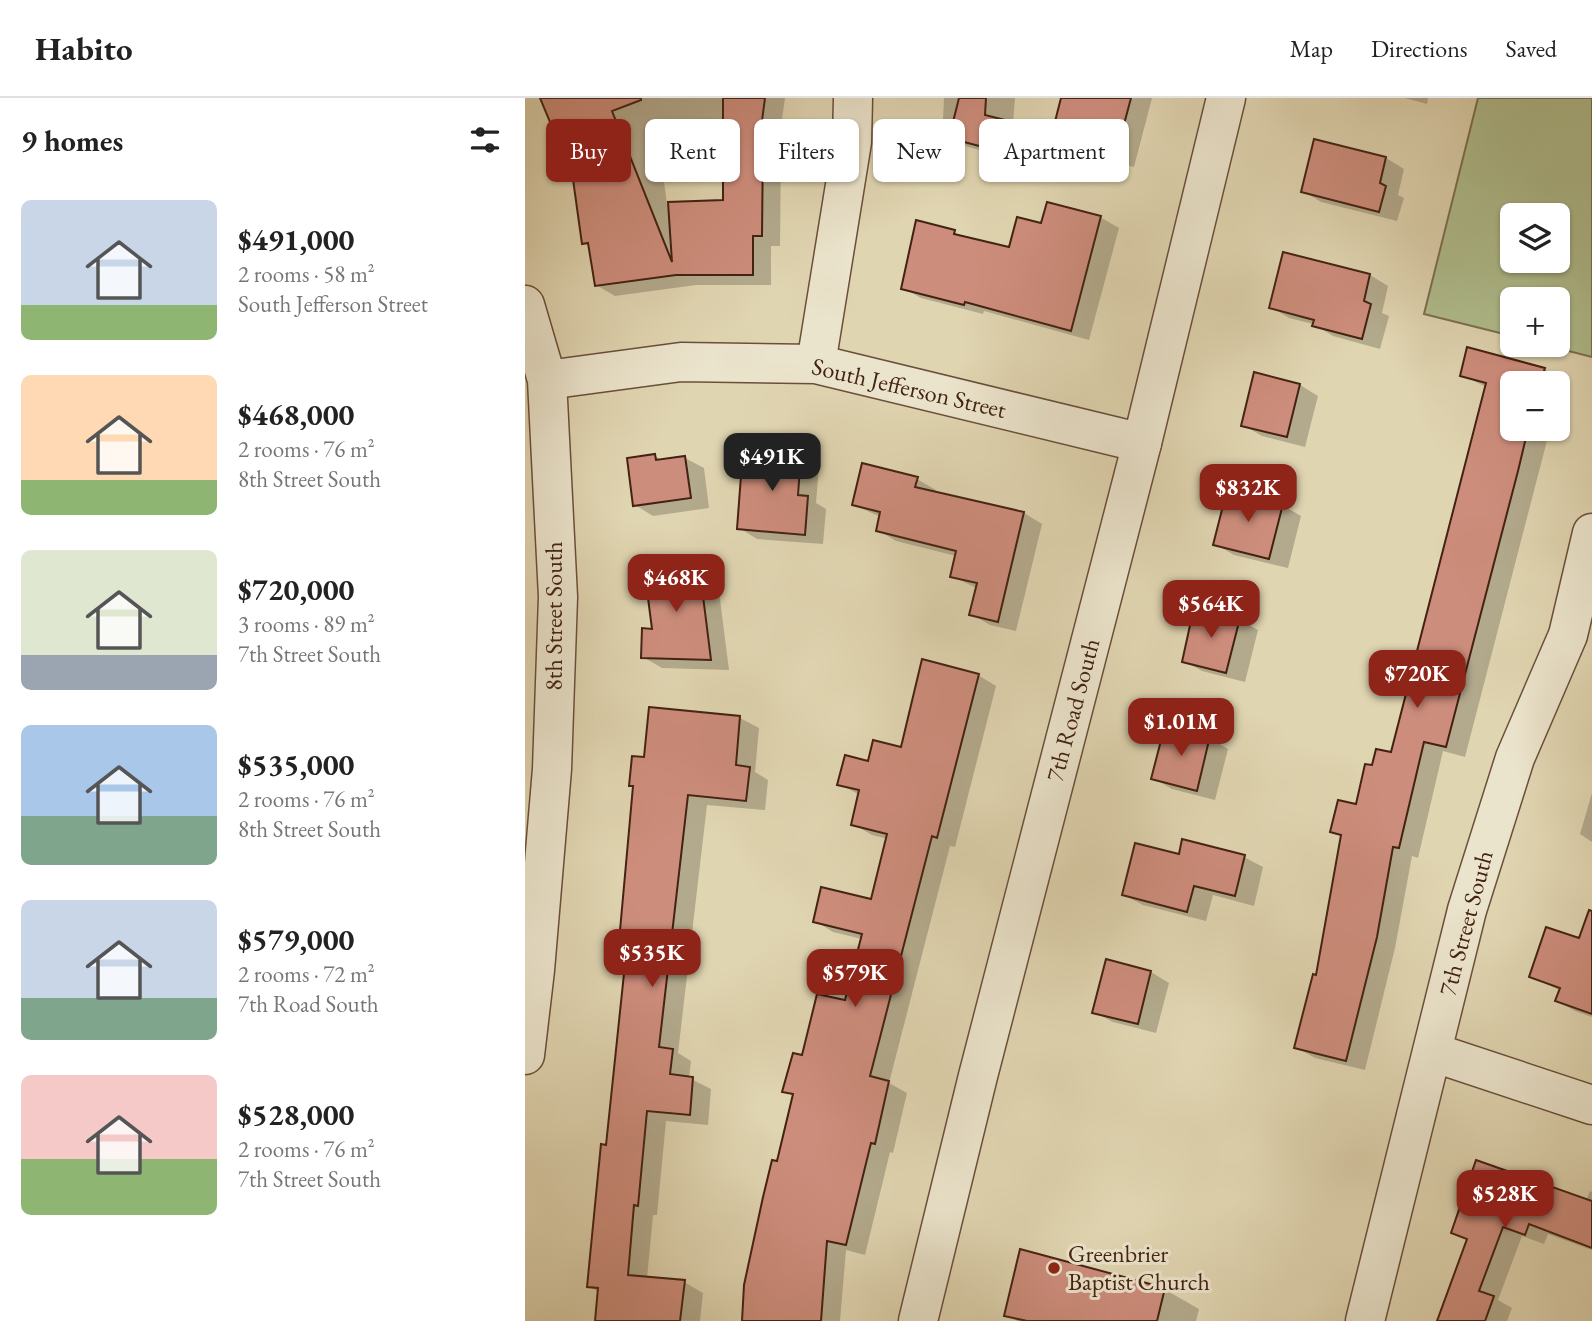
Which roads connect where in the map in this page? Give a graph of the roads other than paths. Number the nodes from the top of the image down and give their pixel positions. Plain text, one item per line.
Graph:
1 (853, 98) edge
2 (1226, 98) edge
3 (525, 305) edge
4 (816, 364) junction
5 (547, 380) junction
6 (1142, 443) junction
7 (1592, 533) edge
8 (1580, 638) edge
9 (1432, 1052) junction
10 (525, 1055) edge
11 (1592, 1105) edge
12 (918, 1321) edge
13 (1365, 1321) edge

1 - 4 street
2 - 6 street, 7th Road South
3 - 5 street, 8th Street South
4 - 5 street, South Jefferson Street
4 - 6 street, South Jefferson Street
5 - 10 street, 8th Street South
6 - 12 street, 7th Road South
7 - 8 street, 7th Street South
8 - 9 street, 7th Street South
9 - 11 street
9 - 13 street, 7th Street South

